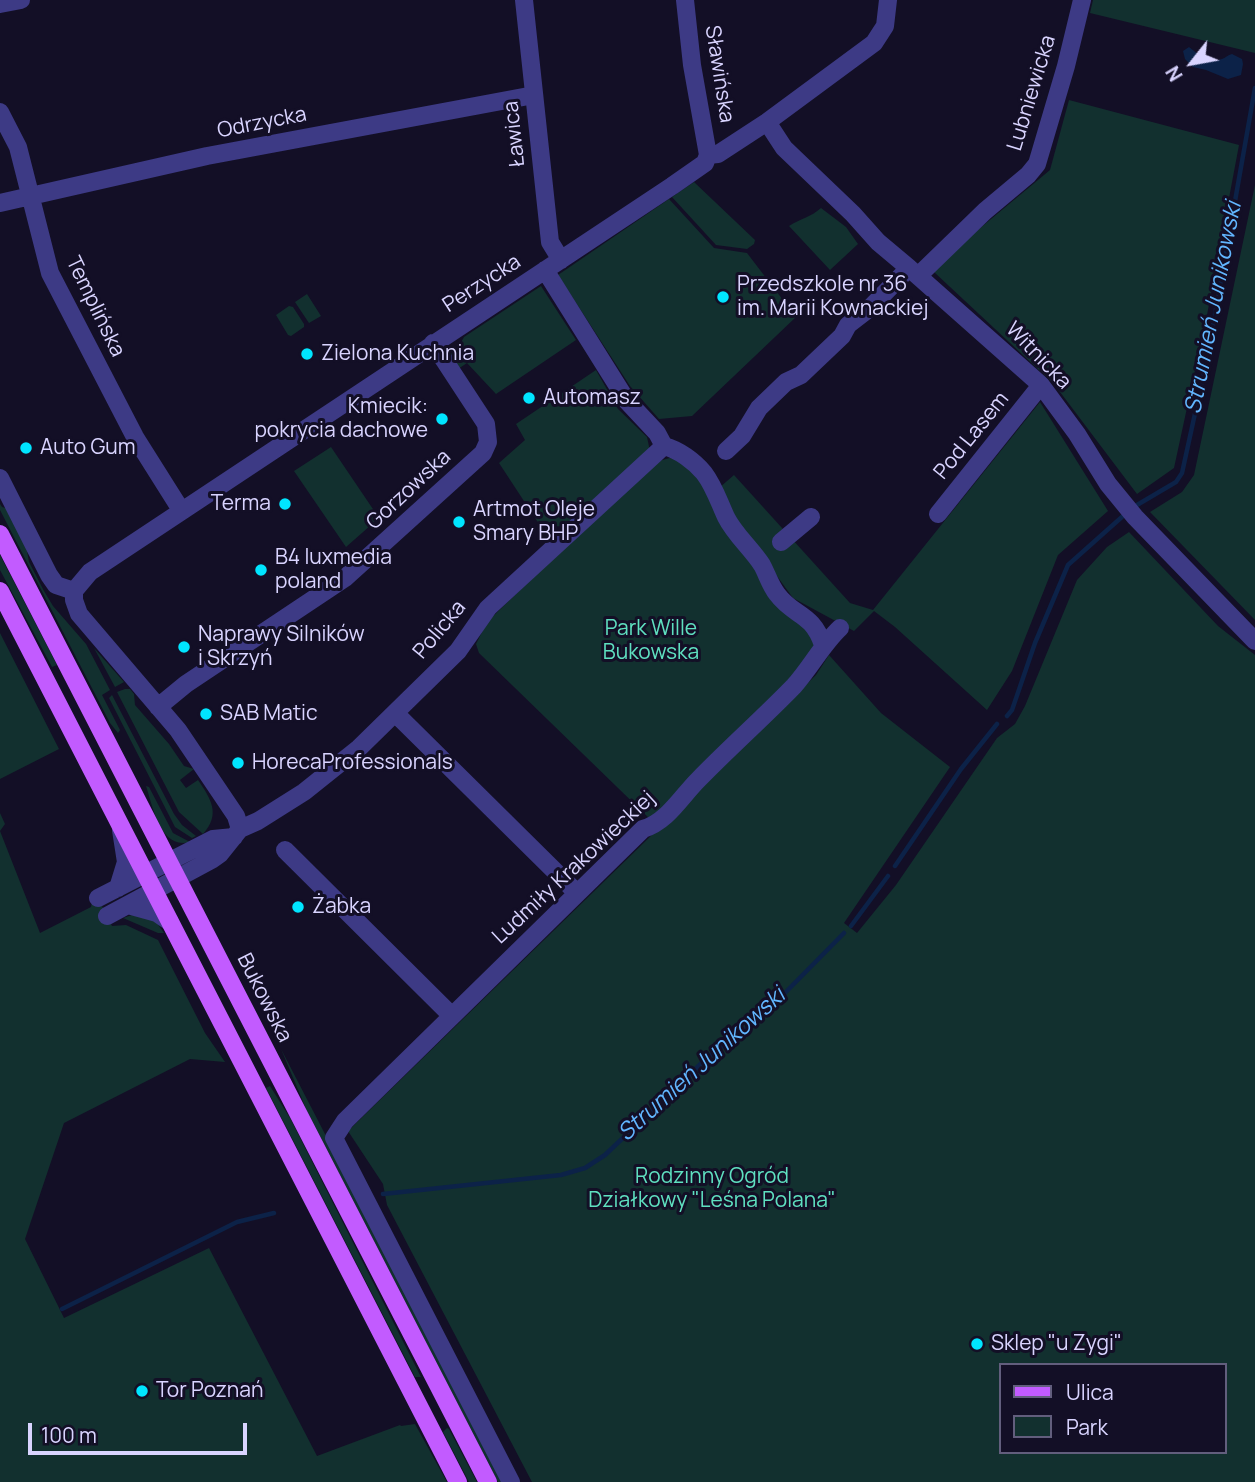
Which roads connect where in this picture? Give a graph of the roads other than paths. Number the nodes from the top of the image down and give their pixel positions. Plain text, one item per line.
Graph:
1 (21, 0) edge
2 (524, 0) edge
3 (685, 0) edge
4 (888, 0) edge
5 (1082, 0) edge
6 (0, 4) edge
7 (534, 95) junction
8 (0, 112) edge
9 (766, 122) junction
10 (708, 155) junction
11 (32, 195) junction
12 (0, 202) edge
13 (561, 260) junction
14 (545, 270) junction
15 (914, 272) junction
16 (427, 347) junction
17 (1041, 386) junction
18 (664, 446) junction
19 (726, 451) dead end
20 (0, 478) edge
21 (181, 510) junction
22 (939, 514) dead end
23 (811, 517) dead end
24 (0, 534) edge
25 (781, 542) dead end
26 (74, 591) junction
27 (0, 592) edge
28 (840, 628) dead end
29 (1255, 641) edge
30 (823, 645) junction
31 (158, 707) junction
32 (395, 713) junction
33 (121, 826) junction
34 (237, 833) junction
35 (285, 850) dead end
36 (173, 870) junction
37 (145, 874) junction
38 (118, 888) junction
39 (154, 891) junction
40 (578, 893) junction
41 (99, 898) dead end
42 (128, 905) junction
43 (107, 916) dead end
44 (170, 922) junction
45 (451, 1015) junction
46 (458, 1482) edge
47 (488, 1482) edge
48 (511, 1482) edge

1 - 6 street
2 - 7 street, Ławica
3 - 10 street, Sławińska
4 - 9 street, Perzycka
5 - 15 street, Lubniewicka
7 - 11 street, Odrzycka
7 - 13 street, Ławica
8 - 11 street, Templińska
9 - 10 street, Perzycka
9 - 15 street, Witnicka
10 - 13 street, Perzycka
11 - 12 street, Odrzycka
11 - 21 street, Templińska
13 - 14 street, Perzycka
14 - 16 street, Perzycka
14 - 18 street
15 - 17 street, Witnicka
15 - 19 street, Lubniewicka
16 - 21 street, Perzycka
16 - 31 street, Gorzowska
17 - 22 street, Pod Lasem
17 - 29 street, Witnicka
18 - 30 street
18 - 32 street, Policka
20 - 26 street
21 - 26 street, Perzycka
23 - 25 street
24 - 36 main road, Bukowska
26 - 31 street
27 - 33 main road
28 - 30 street, Ludmiły Krakowieckiej
30 - 40 street, Ludmiły Krakowieckiej
31 - 34 street
32 - 34 street, Policka
32 - 40 street
33 - 37 main road
33 - 38 street
34 - 36 street, Policka
35 - 45 street
36 - 37 street, Policka
36 - 39 street, Policka
36 - 47 main road, Bukowska
37 - 38 street, Policka
37 - 39 main road
38 - 41 street, Policka
39 - 42 street, Policka
39 - 44 main road
40 - 45 street, Ludmiły Krakowieckiej
42 - 43 street, Policka
42 - 44 street
44 - 46 main road
45 - 48 street, Ludmiły Krakowieckiej

